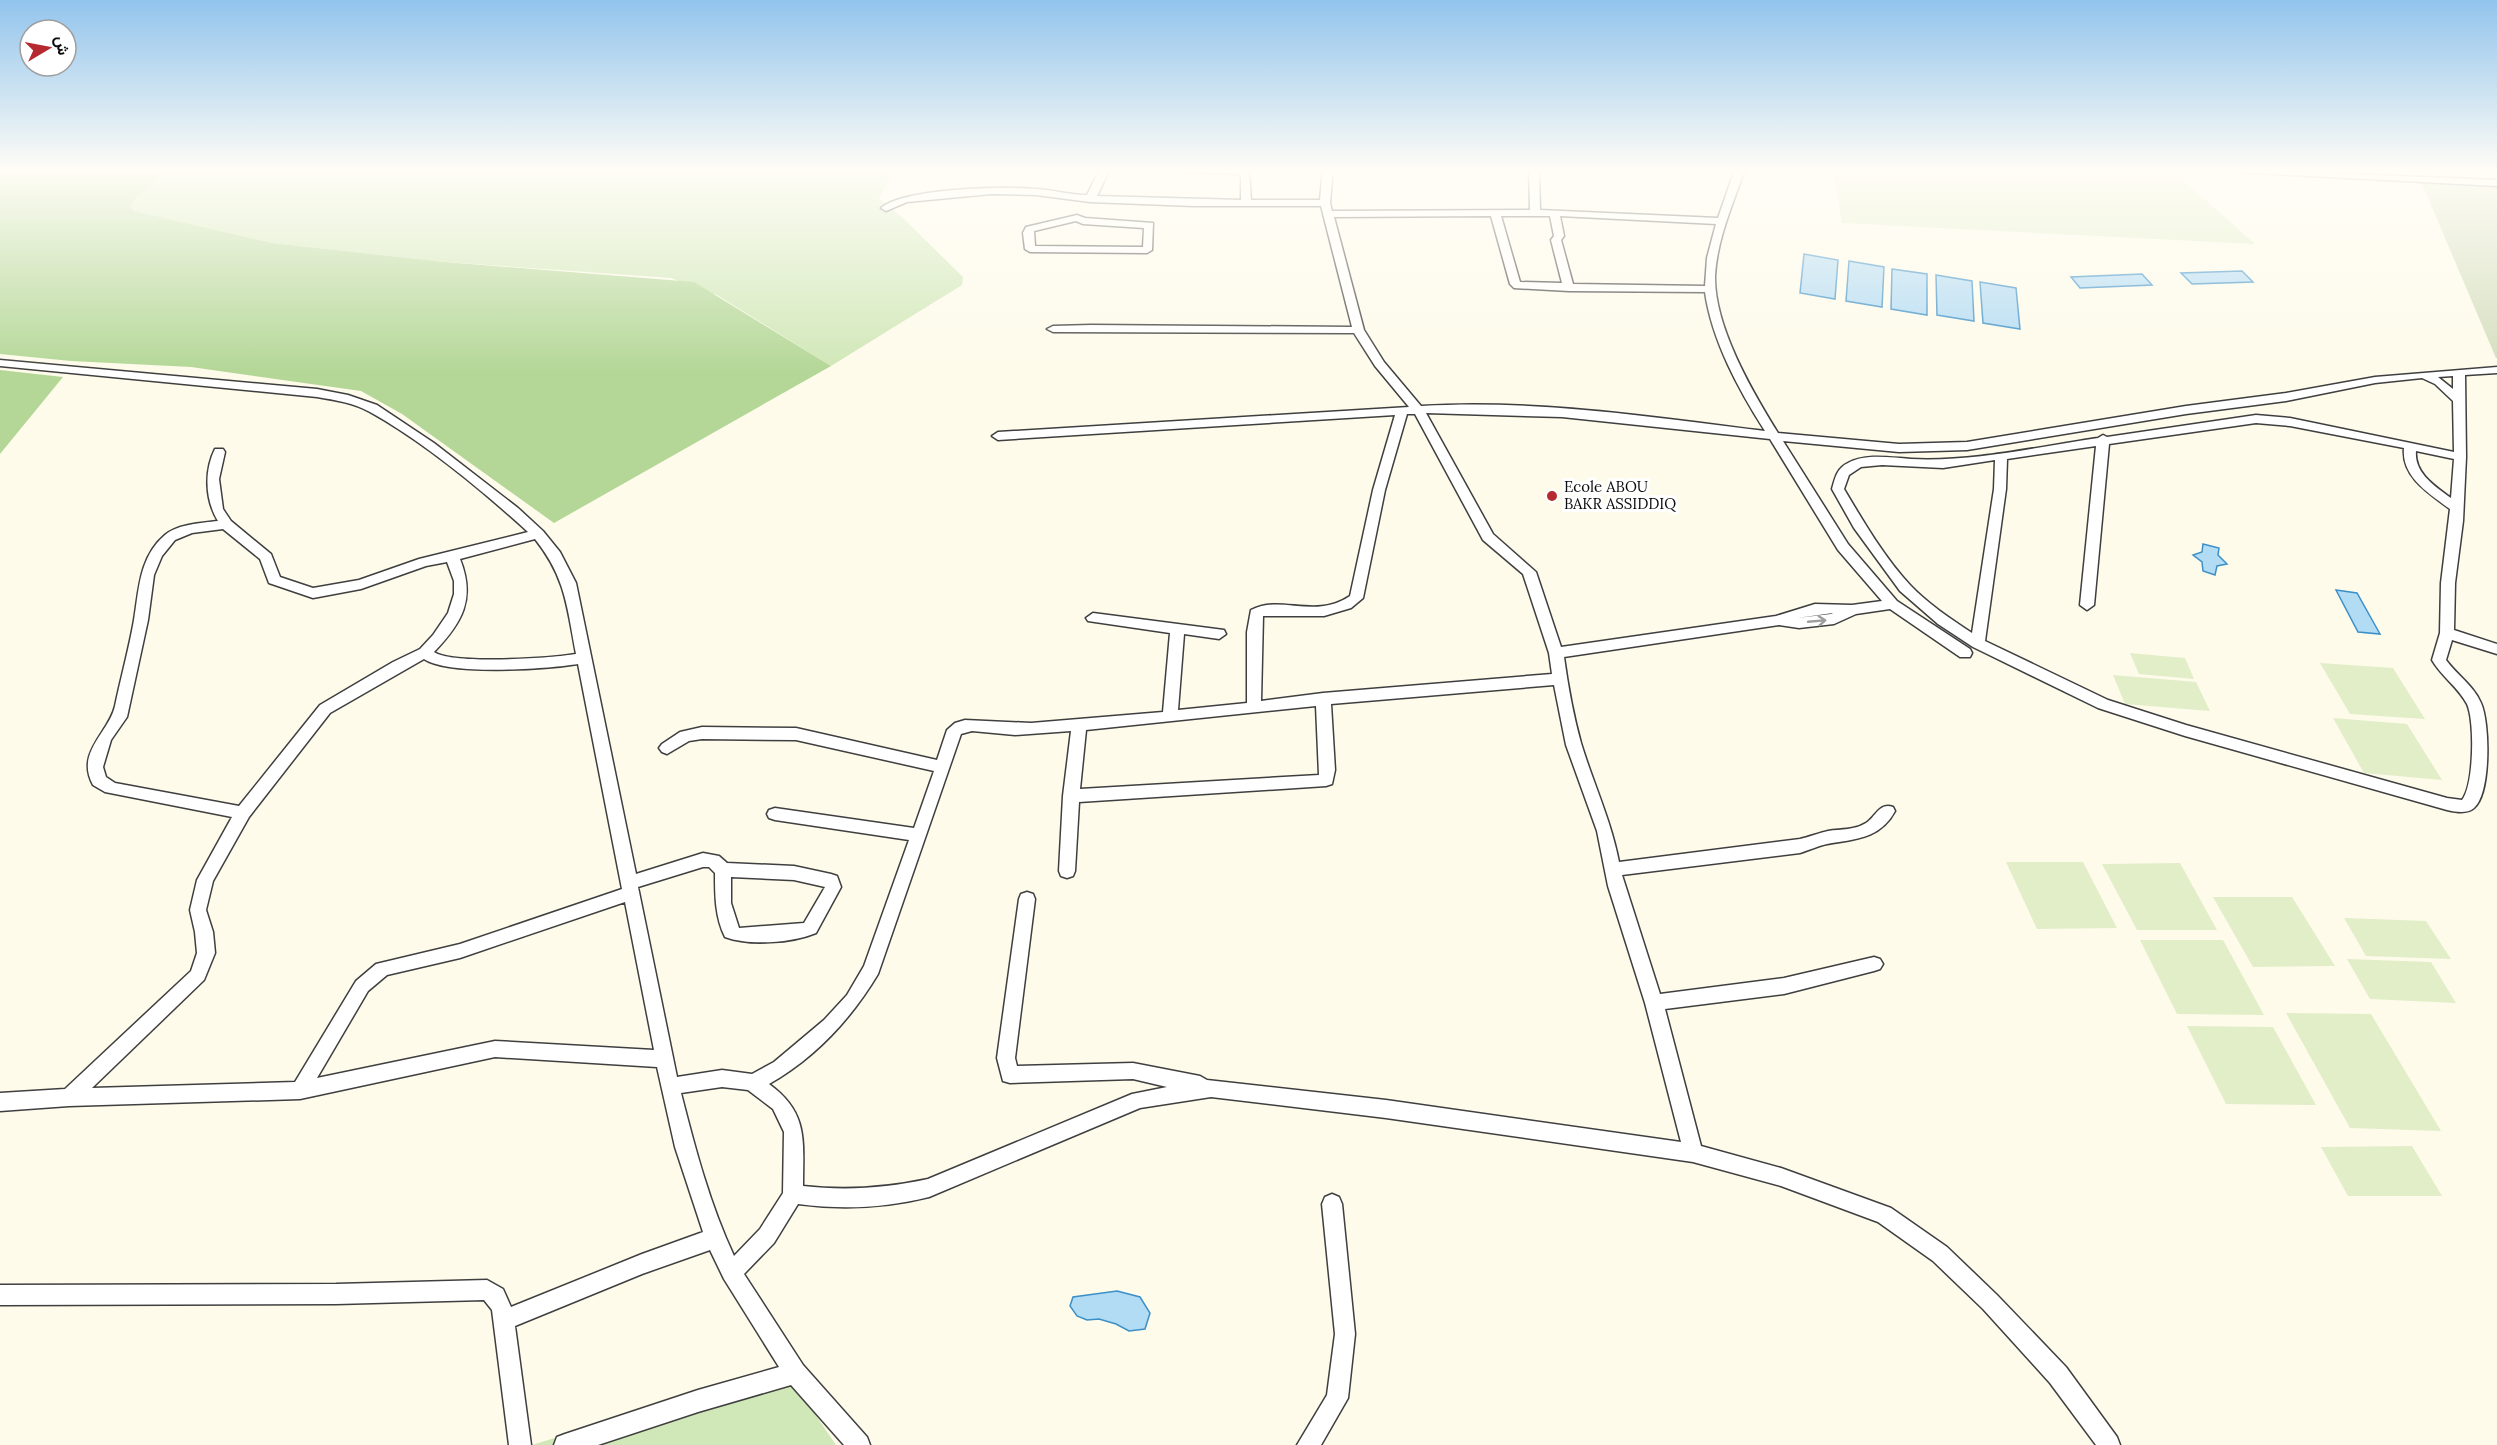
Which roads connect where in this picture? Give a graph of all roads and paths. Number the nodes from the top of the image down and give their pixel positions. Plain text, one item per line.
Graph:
1 (1028, 236) edge
2 (1148, 236) edge
3 (1333, 236) edge
4 (1502, 236) edge
5 (1559, 236) edge
6 (1717, 236) edge
7 (1569, 288) junction
8 (1710, 289) junction
9 (1053, 330) dead end
10 (1358, 330) junction
11 (0, 363) edge
12 (2497, 370) edge
13 (2459, 372) junction
14 (2425, 375) junction
15 (2458, 400) junction
16 (1419, 411) junction
17 (1402, 412) junction
18 (998, 436) dead end
19 (1774, 436) junction
20 (2103, 440) junction
21 (2410, 446) junction
22 (219, 452) dead end
23 (2001, 457) junction
24 (2460, 457) junction
25 (2457, 508) junction
26 (226, 524) junction
27 (538, 534) junction
28 (452, 557) junction
29 (1892, 604) junction
30 (2087, 605) dead end
31 (1093, 618) dead end
32 (1177, 630) junction
33 (2447, 633) junction
34 (1219, 634) dead end
35 (1978, 643) junction
36 (2497, 649) edge
37 (425, 653) junction
38 (1556, 653) junction
39 (1965, 653) dead end
40 (585, 658) junction
41 (1561, 679) junction
42 (1323, 698) junction
43 (1254, 708) junction
44 (1170, 716) junction
45 (1079, 725) junction
46 (667, 748) dead end
47 (944, 767) junction
48 (1071, 796) junction
49 (1887, 811) dead end
50 (243, 813) junction
51 (776, 814) dead end
52 (920, 835) junction
53 (1612, 869) junction
54 (723, 870) junction
55 (1067, 871) dead end
56 (630, 888) junction
57 (1027, 899) dead end
58 (1874, 964) dead end
59 (1654, 1003) junction
60 (665, 1059) junction
61 (753, 1083) junction
62 (670, 1087) junction
63 (1211, 1088) junction
64 (300, 1090) junction
65 (69, 1097) junction
66 (0, 1101) edge
67 (1693, 1153) junction
68 (793, 1194) junction
69 (1332, 1204) dead end
70 (716, 1238) junction
71 (731, 1272) junction
72 (0, 1294) edge
73 (504, 1320) junction
74 (795, 1373) junction
75 (520, 1445) edge
76 (565, 1445) edge
77 (859, 1445) edge
78 (1308, 1445) edge
79 (2109, 1445) edge

1 - 2 street
3 - 10 street
4 - 7 street
5 - 7 street
6 - 8 street
7 - 8 street
8 - 19 street
9 - 10 street
10 - 16 street
11 - 27 street
12 - 13 street
13 - 14 street
13 - 15 street
14 - 15 street
14 - 19 street
15 - 24 street
16 - 17 street
16 - 19 street
16 - 38 street
17 - 18 street
17 - 43 street
19 - 29 street
20 - 21 street
20 - 23 street
20 - 30 street
21 - 24 street
21 - 25 street
22 - 26 street
23 - 35 street
23 - 35 street
24 - 25 street
25 - 33 street
26 - 28 street
26 - 50 street
27 - 28 street
27 - 40 street
28 - 37 street
29 - 38 street
29 - 39 street
31 - 32 street
32 - 34 street
32 - 44 street
33 - 35 street
33 - 36 street
37 - 40 street
37 - 50 street
38 - 41 street
40 - 56 street
41 - 42 street
41 - 53 street
42 - 43 street
42 - 48 street
43 - 44 street
44 - 45 street
45 - 47 street
45 - 48 street
46 - 47 street
47 - 52 street
48 - 55 street
49 - 53 street
50 - 65 street
51 - 52 street
52 - 61 street
53 - 59 street
54 - 54 street
54 - 56 street
56 - 60 street
56 - 64 street
57 - 63 street
58 - 59 street
59 - 67 street
60 - 62 street
60 - 64 street
61 - 62 street
61 - 68 street
62 - 70 street
63 - 67 street
63 - 68 street
64 - 65 street
65 - 66 street
67 - 79 street
68 - 71 street
69 - 78 street
70 - 71 street
70 - 73 street
71 - 74 street
72 - 73 street
73 - 75 street
74 - 76 street
74 - 77 street

